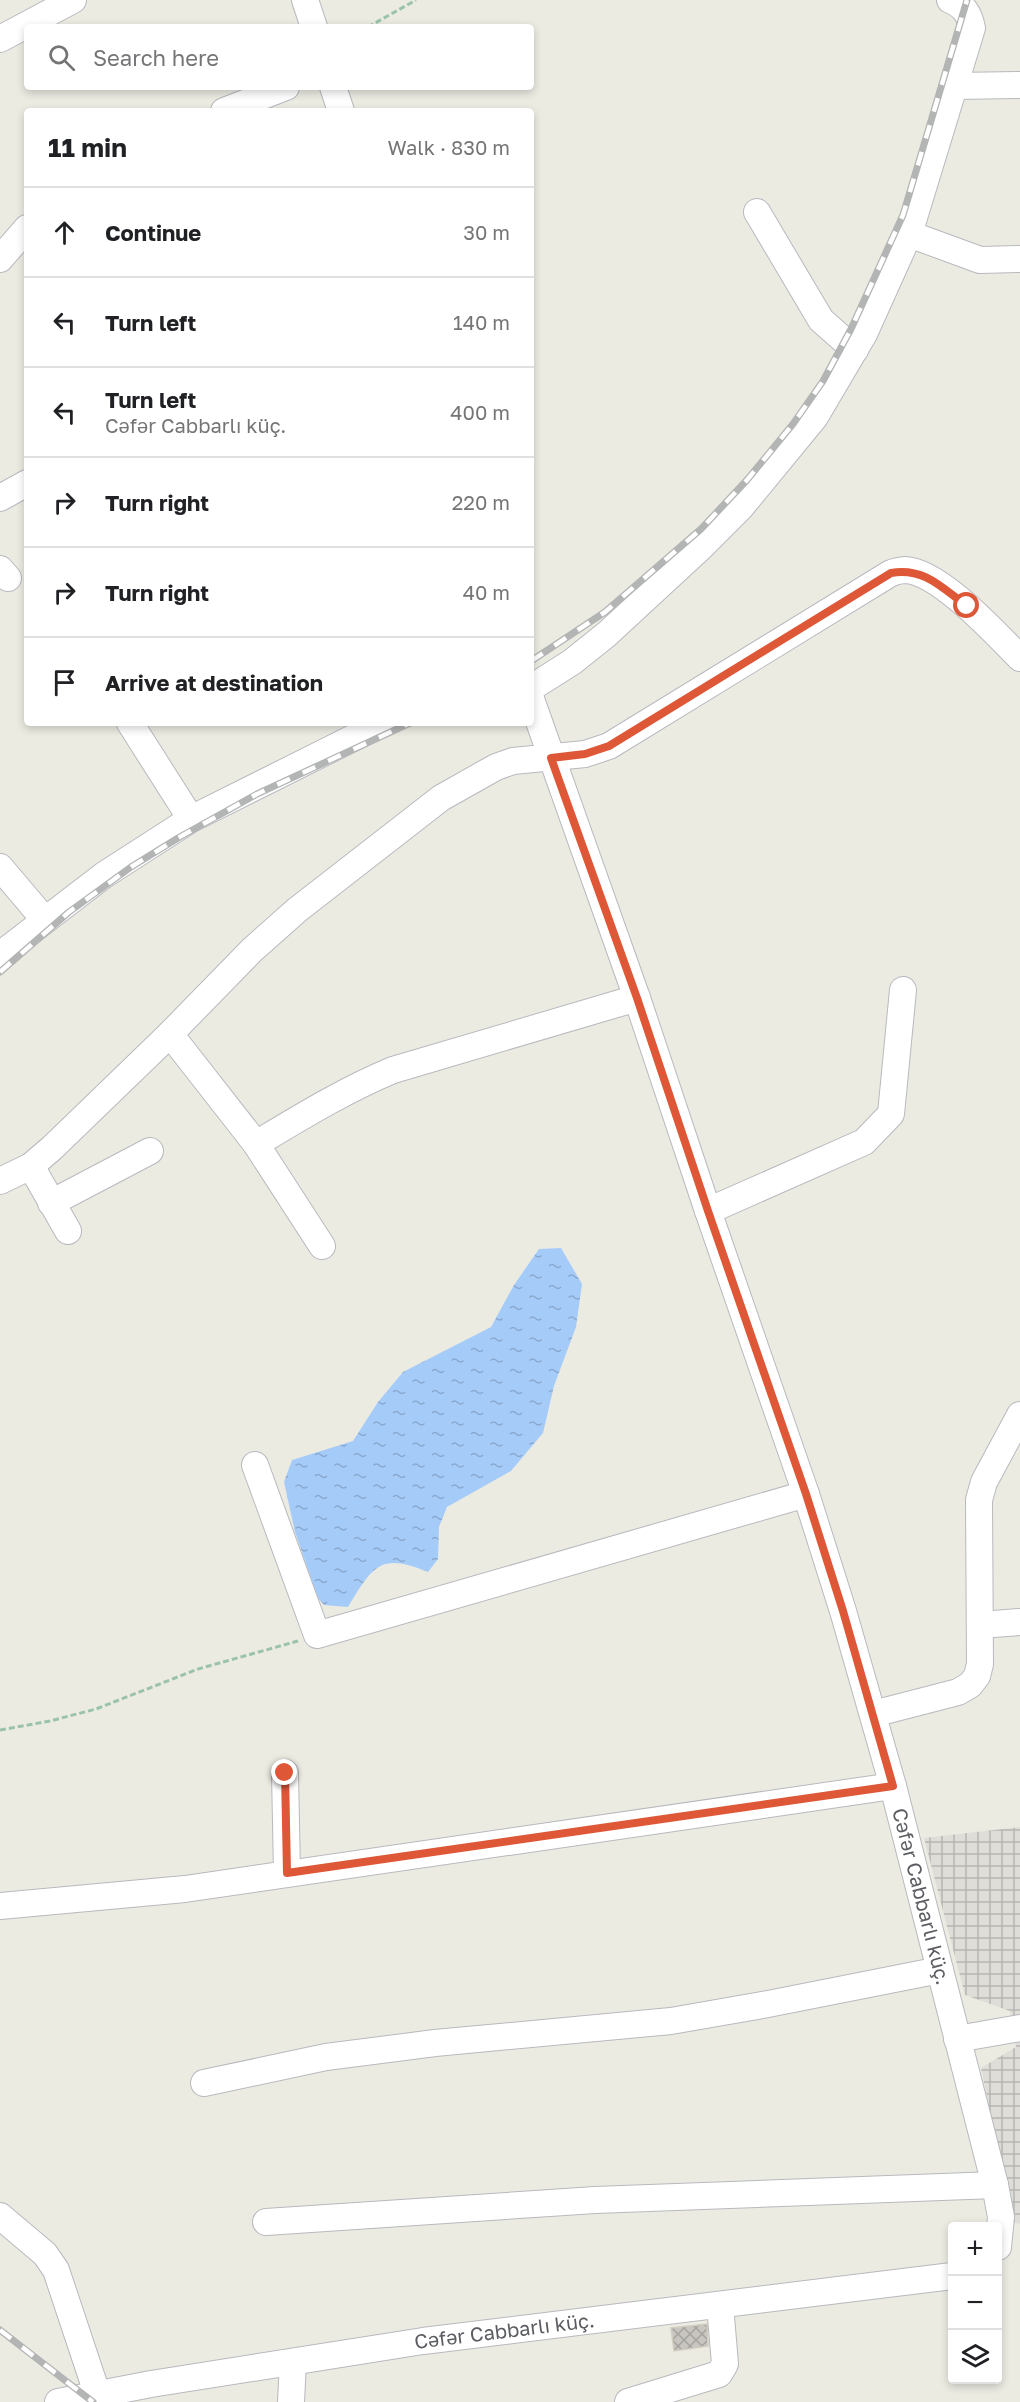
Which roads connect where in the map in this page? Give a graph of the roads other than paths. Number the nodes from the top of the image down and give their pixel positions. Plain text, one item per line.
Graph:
1 (73, 0) edge
2 (305, 0) edge
3 (950, 0) edge
4 (28, 24) edge
5 (313, 24) edge
6 (24, 26) edge
7 (0, 39) edge
8 (1020, 85) edge
9 (954, 86) junction
10 (278, 90) edge
11 (334, 90) edge
12 (232, 108) edge
13 (340, 108) edge
14 (758, 212) dead end
15 (24, 231) edge
16 (909, 234) junction
17 (0, 259) edge
18 (1020, 260) edge
19 (855, 350) junction
20 (24, 485) edge
21 (0, 498) edge
22 (1020, 658) edge
23 (534, 686) edge
24 (534, 708) edge
25 (132, 726) edge
26 (377, 726) edge
27 (551, 758) junction
28 (191, 819) junction
29 (0, 867) edge
30 (44, 919) junction
31 (0, 955) edge
32 (903, 990) dead end
33 (637, 998) junction
34 (170, 1034) junction
35 (256, 1144) junction
36 (150, 1151) dead end
37 (31, 1166) junction
38 (0, 1181) edge
39 (51, 1203) junction
40 (708, 1211) junction
41 (68, 1231) dead end
42 (322, 1246) dead end
43 (1016, 1431) edge
44 (255, 1465) dead end
45 (806, 1494) junction
46 (1020, 1622) edge
47 (980, 1625) junction
48 (873, 1714) junction
49 (285, 1773) dead end
50 (893, 1786) junction
51 (287, 1873) junction
52 (0, 1906) edge
53 (940, 1970) junction
54 (1020, 2028) edge
55 (957, 2039) junction
56 (204, 2083) dead end
57 (995, 2185) junction
58 (0, 2216) edge
59 (266, 2222) dead end
60 (1006, 2246) edge
61 (948, 2276) edge
62 (720, 2305) junction
63 (292, 2362) junction
64 (97, 2393) junction
65 (58, 2402) edge
66 (291, 2402) edge
67 (628, 2402) edge

1 - 4 street
2 - 5 street
3 - 9 street
6 - 7 street
8 - 9 street
9 - 16 street
10 - 12 street
11 - 13 street
14 - 19 street
15 - 17 street
16 - 18 street
16 - 19 street
19 - 23 street
20 - 21 street
22 - 27 street
24 - 27 street, Cəfər Cabbarlı küç.
25 - 28 street
26 - 28 street
27 - 33 street, Cəfər Cabbarlı küç.
27 - 34 street
28 - 30 street
29 - 30 street
30 - 31 street
32 - 40 street
33 - 35 street
33 - 40 street, Cəfər Cabbarlı küç.
34 - 35 street
34 - 37 street
35 - 42 street
36 - 39 street
37 - 38 street
37 - 39 street
39 - 41 street
40 - 45 street, Cəfər Cabbarlı küç.
43 - 47 street
44 - 45 street
45 - 48 street, Cəfər Cabbarlı küç.
46 - 47 street
47 - 48 street
48 - 50 street, Cəfər Cabbarlı küç.
49 - 51 street
50 - 51 street
50 - 53 street, Cəfər Cabbarlı küç.
51 - 52 street
53 - 55 street, Cəfər Cabbarlı küç.
53 - 56 street
54 - 55 street
55 - 57 street, Cəfər Cabbarlı küç.
57 - 59 street
57 - 60 street, Cəfər Cabbarlı küç.
58 - 64 street
61 - 62 street, Cəfər Cabbarlı küç.
62 - 63 street, Cəfər Cabbarlı küç.
62 - 67 street
63 - 64 street, Cəfər Cabbarlı küç.
63 - 66 street
64 - 65 street, Cəfər Cabbarlı küç.

